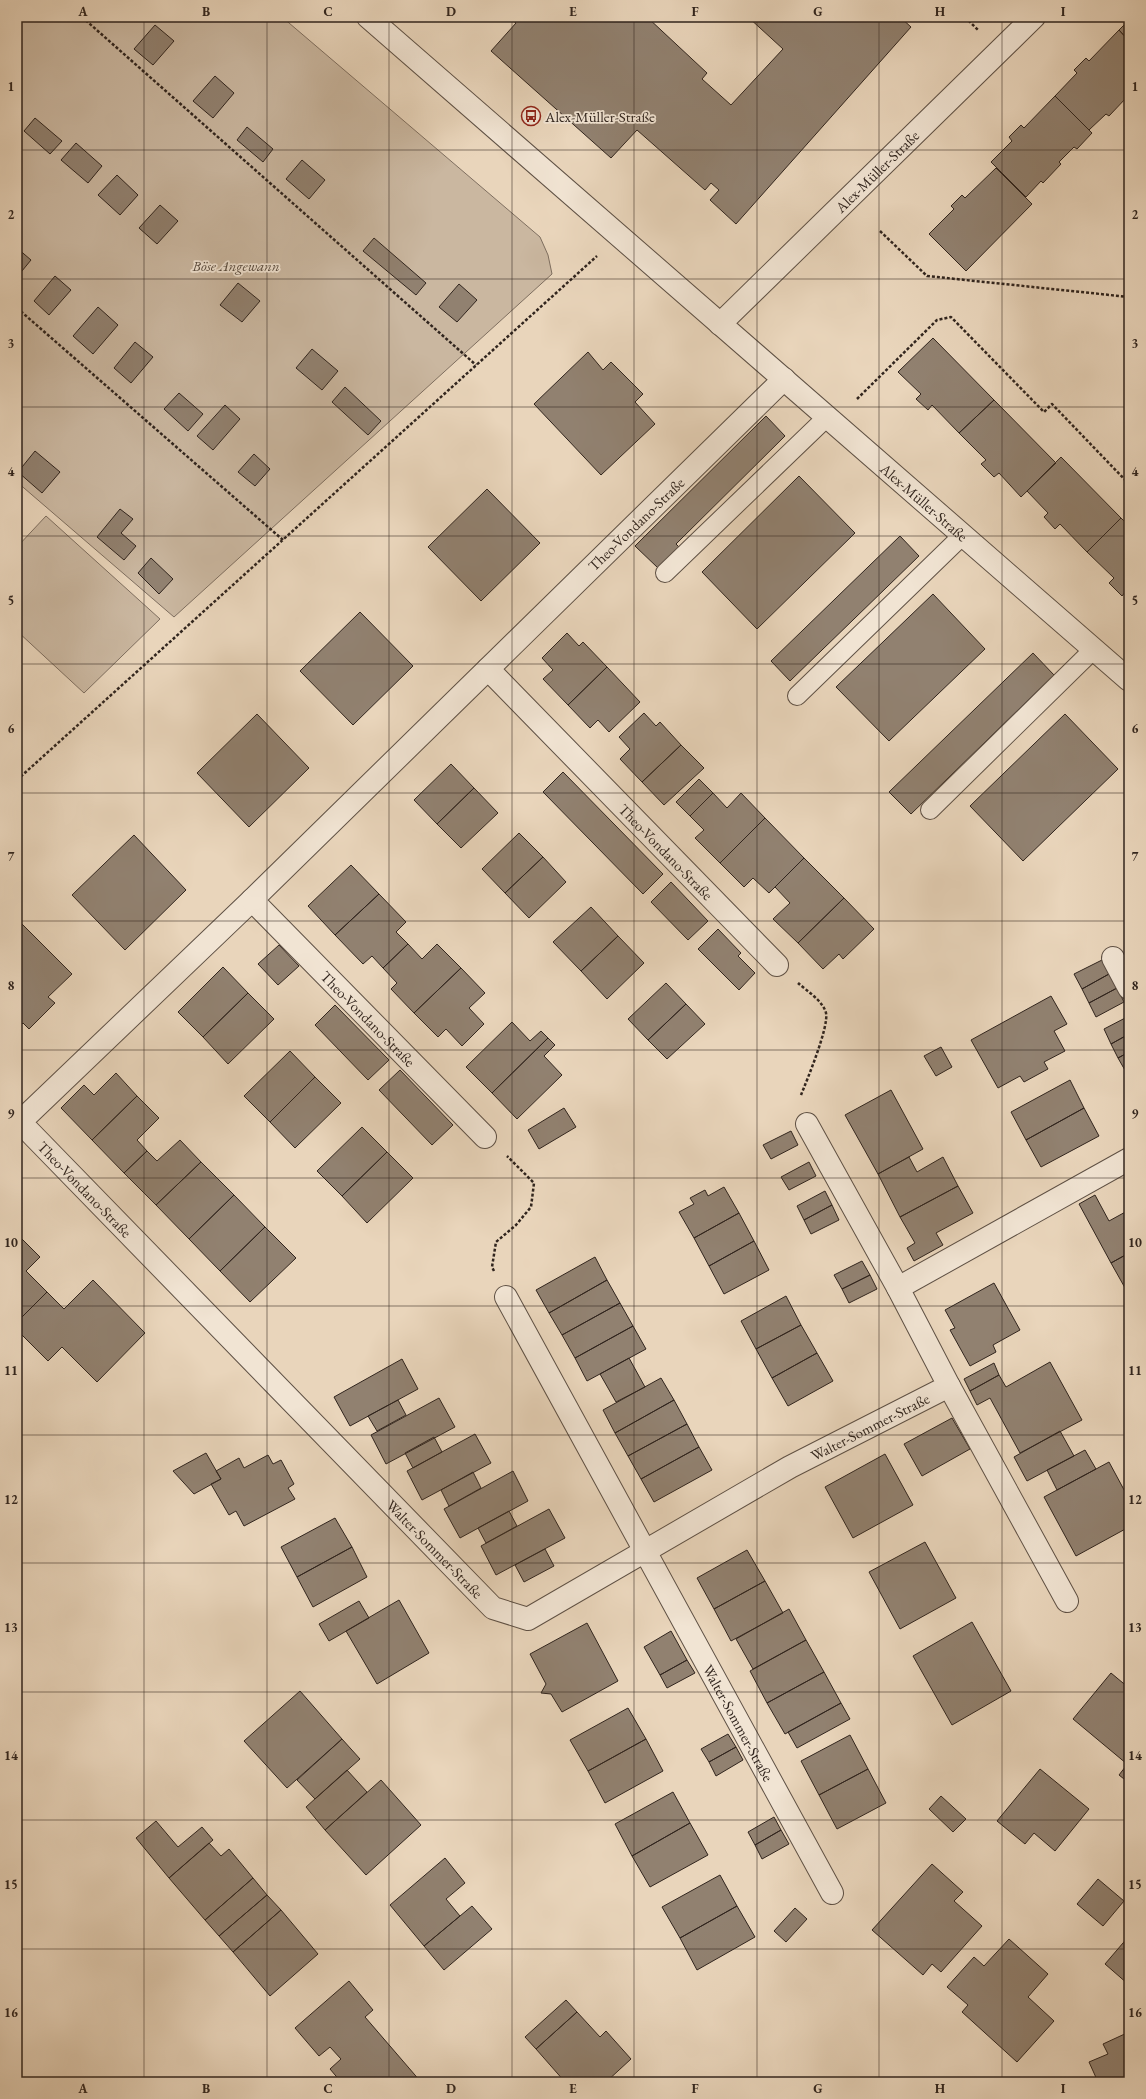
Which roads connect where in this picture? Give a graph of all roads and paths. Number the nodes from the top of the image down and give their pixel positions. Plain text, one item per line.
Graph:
1 (82, 17) edge
2 (368, 17) edge
3 (965, 17) edge
4 (1034, 17) edge
5 (983, 34) dead end
6 (880, 231) dead end
7 (620, 235) junction
8 (1129, 297) edge
9 (17, 308) edge
10 (720, 324) junction
11 (476, 365) junction
12 (784, 379) junction
13 (857, 399) dead end
14 (827, 417) junction
15 (1129, 484) edge
16 (963, 535) junction
17 (283, 540) junction
18 (665, 573) dead end
19 (1094, 649) junction
20 (488, 669) junction
21 (1129, 680) edge
22 (796, 696) dead end
23 (17, 780) edge
24 (930, 810) dead end
25 (252, 900) junction
26 (1113, 958) dead end
27 (777, 965) joint
28 (1129, 988) edge
29 (806, 1124) joint
30 (485, 1138) joint
31 (1129, 1159) edge
32 (898, 1288) junction
33 (506, 1296) joint
34 (258, 1366) joint
35 (949, 1386) junction
36 (646, 1551) junction
37 (1067, 1601) dead end
38 (832, 1893) dead end

1 - 11 path
2 - 7 street, Alex-Müller-Straße
3 - 5 path
4 - 10 street, Alex-Müller-Straße
6 - 8 path
7 - 10 street, Alex-Müller-Straße
7 - 11 path
9 - 17 path
10 - 12 street, Alex-Müller-Straße
11 - 17 path
12 - 14 street, Alex-Müller-Straße
12 - 20 street, Theo-Vondano-Straße
13 - 15 path
14 - 16 street, Alex-Müller-Straße
14 - 18 lane
16 - 19 street, Alex-Müller-Straße
16 - 22 lane
17 - 23 path
19 - 21 street, Alex-Müller-Straße
19 - 24 lane
20 - 25 street, Theo-Vondano-Straße
20 - 27 street, Theo-Vondano-Straße
25 - 30 street, Theo-Vondano-Straße
25 - 34 street, Theo-Vondano-Straße
26 - 28 street
27 - 29 path
29 - 32 street
30 - 33 path
31 - 32 street
32 - 35 street
33 - 36 street, Walter-Sommer-Straße
34 - 36 street, Walter-Sommer-Straße
35 - 36 street, Walter-Sommer-Straße
35 - 37 street
36 - 38 street, Walter-Sommer-Straße

